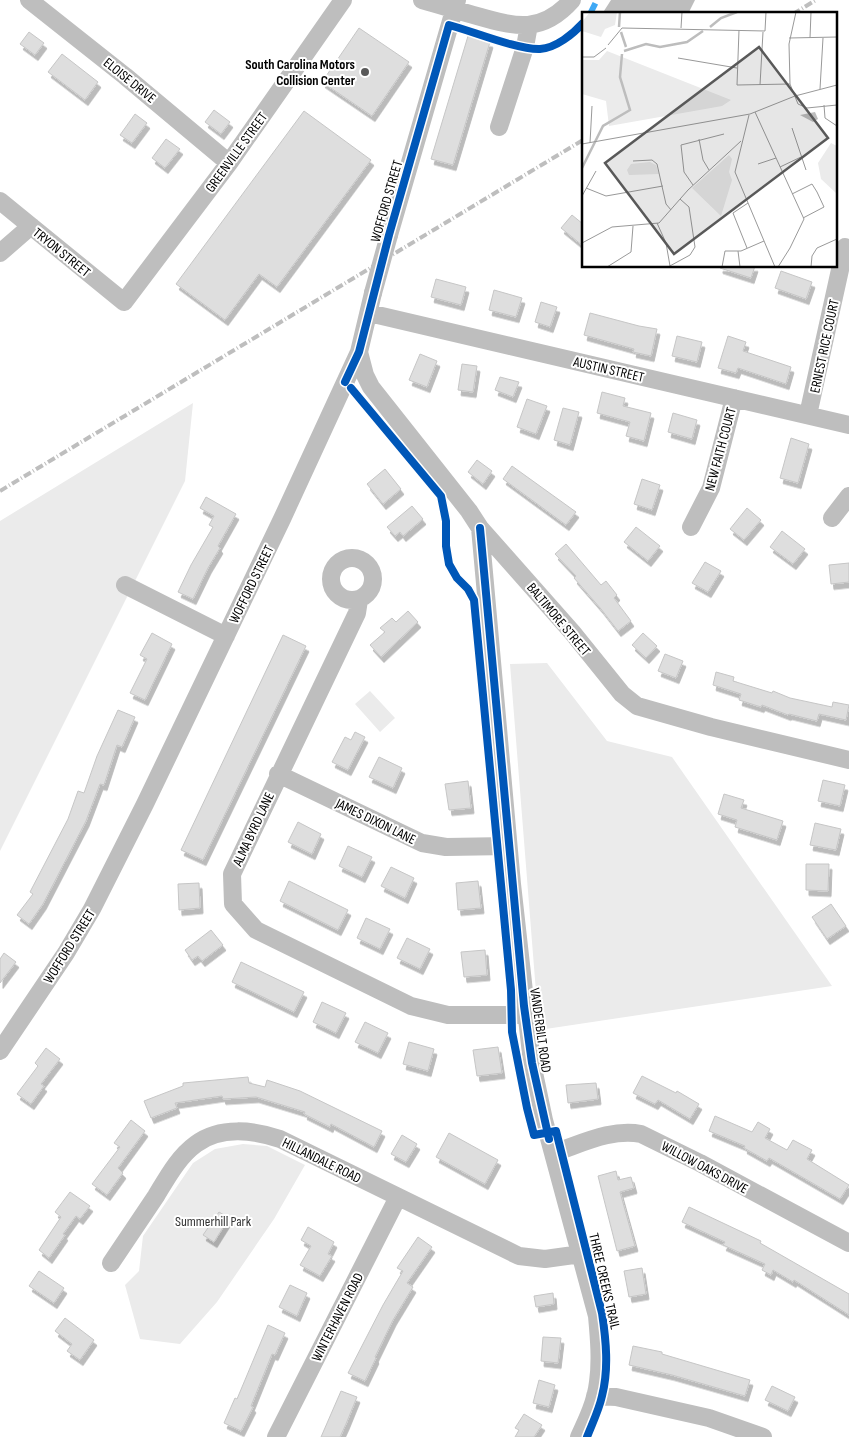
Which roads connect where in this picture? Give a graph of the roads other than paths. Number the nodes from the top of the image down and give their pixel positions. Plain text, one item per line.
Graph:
1 (29, 0) edge
2 (344, 0) edge
3 (422, 0) edge
4 (572, 0) edge
5 (455, 5) edge
6 (529, 25) junction
7 (499, 127) dead end
8 (229, 162) junction
9 (0, 201) edge
10 (31, 226) junction
11 (843, 246) edge
12 (0, 253) edge
13 (124, 302) joint
14 (369, 313) junction
15 (359, 352) junction
16 (734, 398) junction
17 (808, 415) junction
18 (849, 425) edge
19 (849, 496) edge
20 (832, 518) dead end
21 (691, 527) dead end
22 (480, 528) junction
23 (125, 584) dead end
24 (359, 600) dead end
25 (226, 636) junction
26 (849, 760) edge
27 (278, 774) junction
28 (508, 846) junction
29 (526, 1015) junction
30 (0, 1052) edge
31 (553, 1153) junction
32 (398, 1197) junction
33 (849, 1243) edge
34 (580, 1254) junction
35 (111, 1263) dead end
36 (595, 1396) junction
37 (276, 1437) edge
38 (579, 1437) edge
39 (763, 1437) edge

1 - 8 street, ELOISE DRIVE
2 - 8 street, GREENVILLE STREET
3 - 5 street
4 - 6 street
5 - 6 street
5 - 14 street, WOFFORD STREET, bridge
6 - 7 street
8 - 13 street, GREENVILLE STREET
9 - 10 street, TRYON STREET
10 - 12 street
10 - 13 street, TRYON STREET
11 - 17 street, ERNEST RICE COURT
14 - 15 street, WOFFORD STREET
14 - 16 street, AUSTIN STREET
15 - 22 street, BALTIMORE STREET
15 - 25 street, WOFFORD STREET
16 - 17 street, AUSTIN STREET
16 - 21 street, NEW FAITH COURT
17 - 18 street, AUSTIN STREET
19 - 20 street
22 - 26 street, BALTIMORE STREET
22 - 28 street, VANDERBILT ROAD
23 - 25 street
24 - 27 street, ALMA BYRD LANE
25 - 30 street, WOFFORD STREET
27 - 28 street, JAMES DIXON LANE
27 - 29 street, ALMA BYRD LANE
28 - 29 street, VANDERBILT ROAD
29 - 31 street, VANDERBILT ROAD
31 - 33 street, WILLOW OAKS DRIVE
31 - 34 street, VANDERBILT ROAD
32 - 34 street, HILLANDALE ROAD
32 - 35 street, HILLANDALE ROAD
32 - 37 street, WINTERHAVEN ROAD
34 - 36 street, VANDERBILT ROAD
36 - 38 street, VANDERBILT ROAD
36 - 39 street

